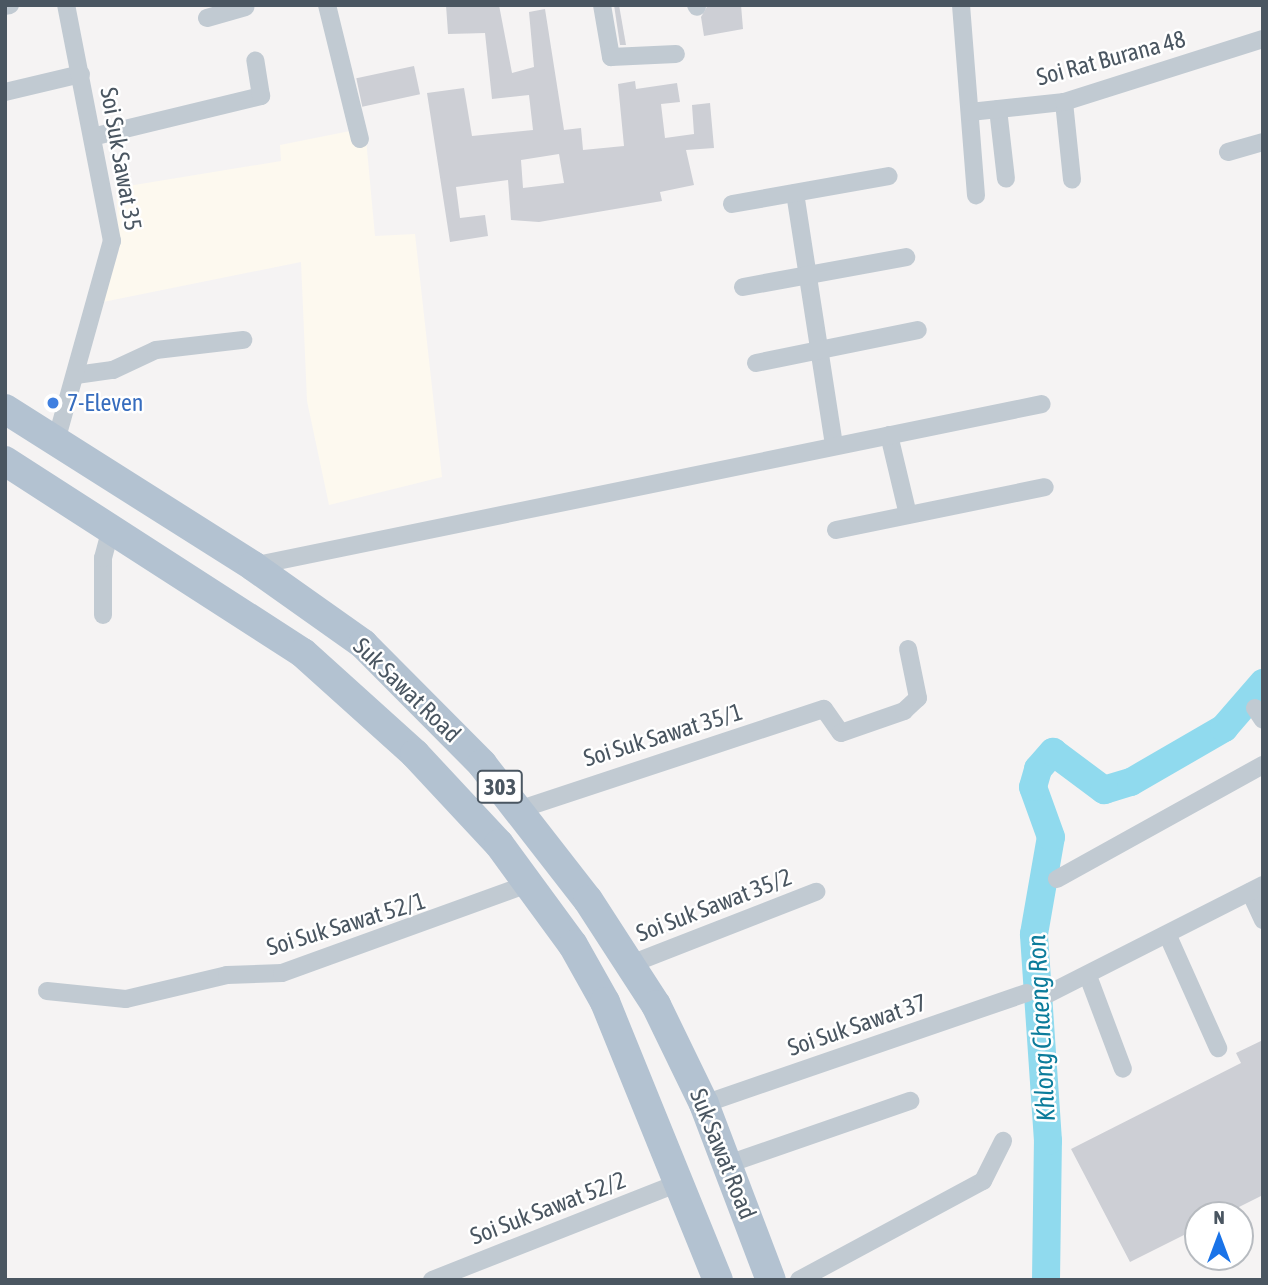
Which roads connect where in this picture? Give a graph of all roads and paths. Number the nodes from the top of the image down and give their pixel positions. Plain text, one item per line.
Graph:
1 (66, 5) edge
2 (327, 5) edge
3 (602, 5) edge
4 (961, 5) edge
5 (249, 6) edge
6 (207, 18) dead end
7 (1263, 39) edge
8 (676, 54) dead end
9 (255, 60) dead end
10 (81, 74) junction
11 (5, 92) edge
12 (1064, 102) junction
13 (998, 109) junction
14 (971, 112) junction
15 (96, 136) junction
16 (359, 139) dead end
17 (1263, 142) edge
18 (1228, 152) dead end
19 (889, 176) dead end
20 (1006, 179) dead end
21 (1072, 180) dead end
22 (794, 193) junction
23 (976, 195) dead end
24 (732, 204) dead end
25 (906, 257) dead end
26 (807, 275) junction
27 (743, 287) dead end
28 (918, 330) dead end
29 (243, 340) dead end
30 (819, 350) junction
31 (756, 363) dead end
32 (76, 375) junction
33 (1042, 404) dead end
34 (5, 409) edge
35 (889, 435) junction
36 (56, 441) junction
37 (834, 446) junction
38 (5, 461) edge
39 (35, 480) junction
40 (1045, 487) dead end
41 (908, 515) junction
42 (111, 529) junction
43 (836, 530) dead end
44 (253, 566) junction
45 (103, 615) dead end
46 (908, 649) dead end
47 (1263, 765) edge
48 (518, 810) junction
49 (1057, 879) dead end
50 (530, 883) junction
51 (1257, 888) edge
52 (816, 892) dead end
53 (1263, 920) edge
54 (1168, 936) junction
55 (631, 964) junction
56 (1088, 976) junction
57 (47, 991) dead end
58 (1026, 993) dead end
59 (1048, 994) dead end
60 (1218, 1048) dead end
61 (1123, 1069) dead end
62 (910, 1101) dead end
63 (704, 1104) junction
64 (1003, 1141) dead end
65 (728, 1164) junction
66 (683, 1186) junction
67 (432, 1280) edge
68 (462, 1280) edge
69 (718, 1280) edge
70 (771, 1280) edge
71 (799, 1280) edge

1 - 10 street, Soi Suk Sawat 35
2 - 16 street
3 - 8 street
4 - 14 street
5 - 6 street
7 - 12 street, Soi Rat Burana 48
9 - 15 street
10 - 11 street
10 - 15 street, Soi Suk Sawat 35
12 - 13 street, Soi Rat Burana 48
12 - 21 street
13 - 14 street, Soi Rat Burana 48
13 - 20 street
14 - 23 street
15 - 32 street, Soi Suk Sawat 35
17 - 18 street
19 - 22 street
22 - 24 street
22 - 26 street
25 - 26 street
26 - 27 street
26 - 30 street
28 - 30 street
29 - 32 street
30 - 31 street
30 - 37 street
32 - 36 street, Soi Suk Sawat 35
33 - 35 street
34 - 36 main road, Suk Sawat Road / 303
35 - 37 street
35 - 41 street
36 - 39 main road
36 - 44 main road, Suk Sawat Road / 303
37 - 44 street
38 - 39 main road, Suk Sawat Road / 303
39 - 42 main road, Suk Sawat Road / 303
40 - 41 street
41 - 43 street
42 - 45 street
42 - 50 main road, Suk Sawat Road / 303
44 - 48 main road, Suk Sawat Road / 303
46 - 48 street, Soi Suk Sawat 35/1
47 - 49 street
48 - 55 main road, Suk Sawat Road / 303
50 - 57 street, Soi Suk Sawat 52/1
50 - 66 main road, Suk Sawat Road / 303
51 - 53 street
51 - 54 street
52 - 55 street, Soi Suk Sawat 35/2
54 - 56 street
54 - 60 street
55 - 63 main road, Suk Sawat Road / 303
56 - 59 street
56 - 61 street
58 - 63 street, Soi Suk Sawat 37
62 - 65 street
63 - 65 main road, Suk Sawat Road / 303
64 - 71 street
65 - 70 main road, Suk Sawat Road / 303
66 - 67 street, Soi Suk Sawat 52/2
66 - 68 street
66 - 69 main road, Suk Sawat Road / 303

